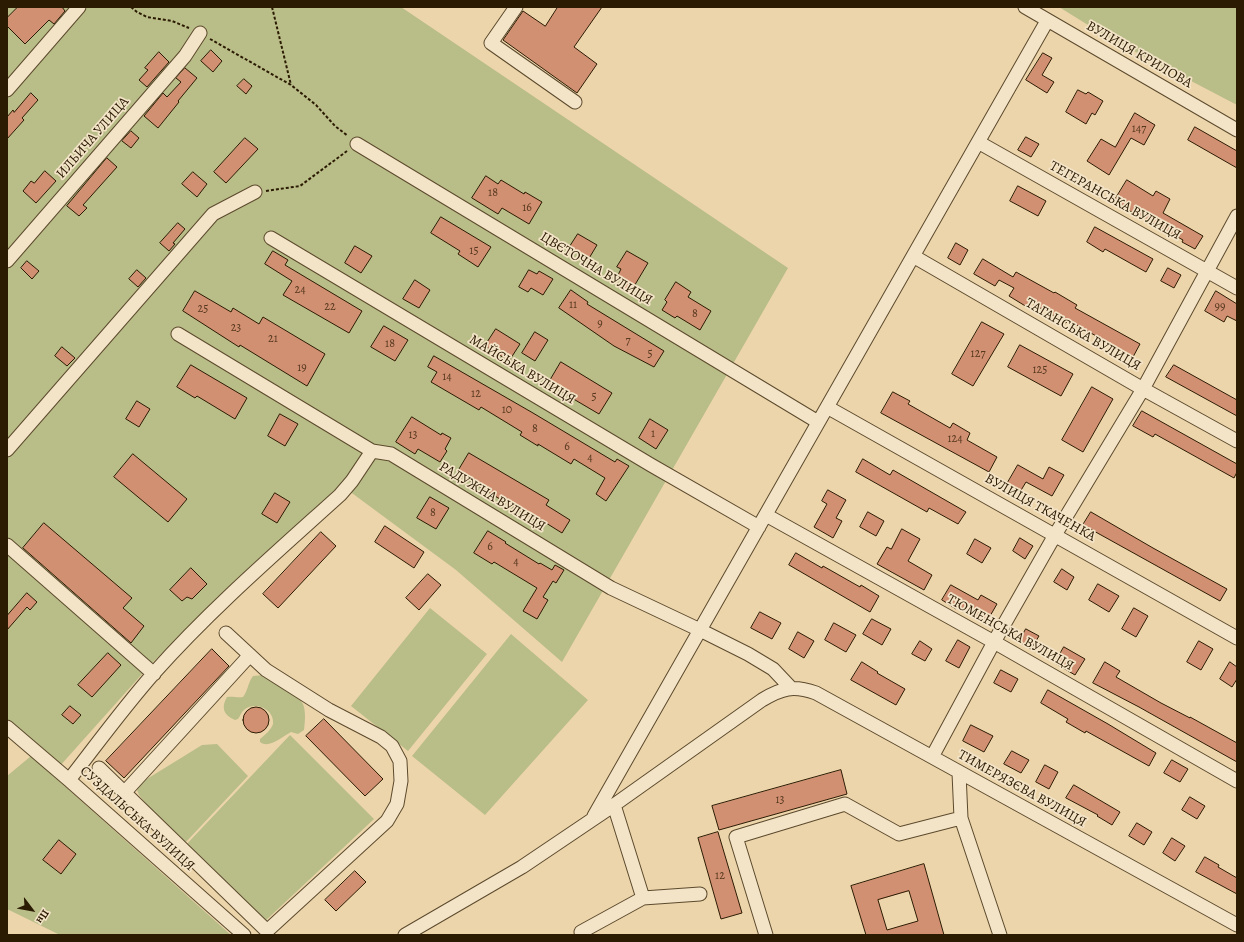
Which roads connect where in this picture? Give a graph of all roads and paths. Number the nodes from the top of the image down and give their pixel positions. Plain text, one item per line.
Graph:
1 (79, 7) edge
2 (131, 7) edge
3 (272, 7) edge
4 (516, 7) edge
5 (1025, 7) edge
6 (1047, 21) junction
7 (200, 33) junction
8 (291, 85) junction
9 (7, 90) edge
10 (575, 102) dead end
11 (1237, 130) edge
12 (978, 142) junction
13 (357, 144) junction
14 (255, 192) joint
15 (1237, 216) edge
16 (271, 238) dead end
17 (913, 256) junction
18 (7, 261) edge
19 (1207, 271) junction
20 (1237, 288) edge
21 (178, 334) dead end
22 (1144, 389) junction
23 (827, 407) junction
24 (818, 422) junction
25 (1237, 441) edge
26 (7, 450) edge
27 (372, 451) junction
28 (766, 515) junction
29 (759, 527) junction
30 (1055, 535) junction
31 (7, 545) edge
32 (700, 630) junction
33 (226, 633) dead end
34 (1237, 638) edge
35 (994, 642) junction
36 (250, 655) junction
37 (154, 674) junction
38 (790, 688) junction
39 (7, 727) edge
40 (932, 757) junction
41 (99, 768) dead end
42 (959, 773) junction
43 (69, 780) junction
44 (1237, 781) edge
45 (124, 793) junction
46 (614, 805) junction
47 (961, 818) junction
48 (592, 819) junction
49 (700, 894) dead end
50 (644, 898) junction
51 (1237, 925) edge
52 (581, 932) dead end
53 (244, 935) edge
54 (405, 935) edge
55 (766, 935) edge
56 (1000, 935) edge

1 - 9 street
2 - 7 path
3 - 8 path
4 - 10 street
5 - 6 street, ВУЛИЦЯ КРИЛОВА
6 - 11 street, ВУЛИЦЯ КРИЛОВА
6 - 12 street
7 - 8 path
7 - 18 street, ИЛЬИЧА УЛИЦА
8 - 13 path
12 - 17 street
12 - 19 street, ТЕГЕРАНСЬКА ВУЛИЦЯ
13 - 14 path
13 - 24 street, ЦВЄТОЧНА ВУЛИЦЯ
14 - 26 street
15 - 19 street
16 - 29 street, МАЙСЬКА ВУЛИЦЯ
17 - 22 street, ТАГАНСЬКА ВУЛИЦЯ
17 - 23 street
19 - 20 street, ТЕГЕРАНСЬКА ВУЛИЦЯ
19 - 22 street
21 - 27 street, РАДУЖНА ВУЛИЦЯ
22 - 25 street, ТАГАНСЬКА ВУЛИЦЯ
22 - 30 street
23 - 24 street
23 - 30 street, ВУЛИЦЯ ТКАЧЕНКА
24 - 28 street
27 - 32 street, РАДУЖНА ВУЛИЦЯ
27 - 37 street
28 - 29 street
28 - 35 street, ТЮМЕНСЬКА ВУЛИЦЯ
29 - 32 street
30 - 34 street, ВУЛИЦЯ ТКАЧЕНКА
30 - 35 street
31 - 37 street
32 - 38 street, РАДУЖНА ВУЛИЦЯ
32 - 48 street
33 - 36 street
35 - 40 street
35 - 44 street, ТЮМЕНСЬКА ВУЛИЦЯ
36 - 45 street
36 - 45 street
37 - 43 street
38 - 40 street, ТИМЕРЯЗЄВА ВУЛИЦЯ
38 - 46 street
39 - 43 street, СУЗДАЛЬСЬКА ВУЛИЦЯ
40 - 42 street, ТИМЕРЯЗЄВА ВУЛИЦЯ
41 - 45 street
42 - 47 street
42 - 51 street, ТИМЕРЯЗЄВА ВУЛИЦЯ
43 - 53 street, СУЗДАЛЬСЬКА ВУЛИЦЯ
46 - 48 street
46 - 50 street
47 - 55 street
47 - 56 street
48 - 54 street
49 - 50 street
50 - 52 street

